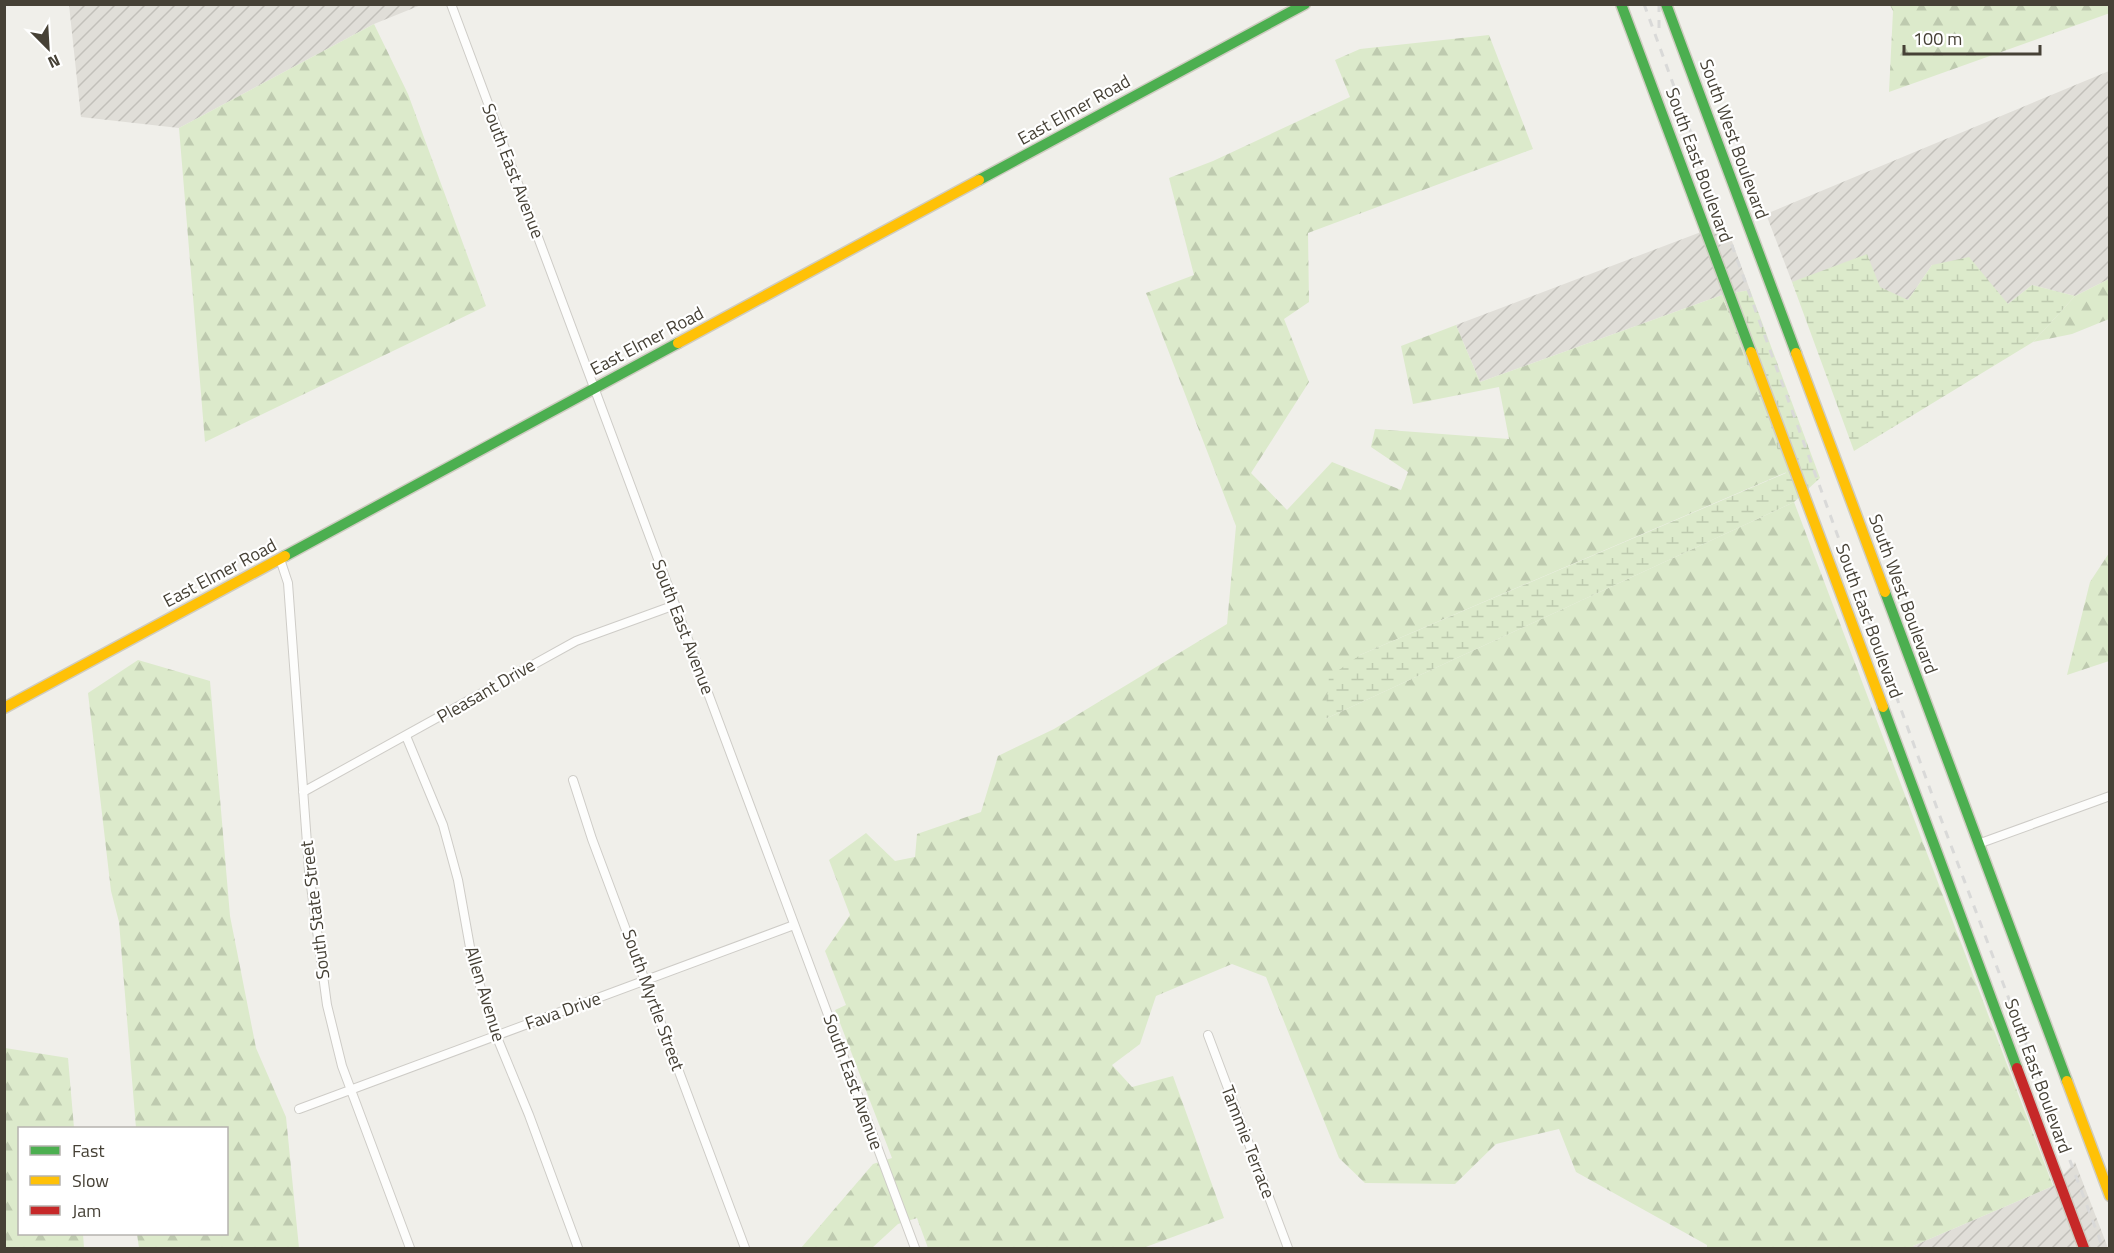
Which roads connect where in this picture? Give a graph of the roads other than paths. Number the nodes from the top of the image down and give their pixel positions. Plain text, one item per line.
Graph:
1 (451, 4) edge
2 (1305, 4) edge
3 (1621, 4) edge
4 (1666, 4) edge
5 (595, 388) junction
6 (280, 559) junction
7 (675, 605) junction
8 (4, 708) edge
9 (406, 736) junction
10 (573, 780) dead end
11 (303, 792) junction
12 (2109, 796) edge
13 (1978, 844) junction
14 (794, 925) junction
15 (646, 980) junction
16 (496, 1035) junction
17 (1208, 1035) dead end
18 (350, 1090) junction
19 (299, 1109) dead end
20 (2109, 1196) edge
21 (410, 1248) edge
22 (578, 1248) edge
23 (745, 1248) edge
24 (915, 1248) edge
25 (1288, 1248) edge
26 (2084, 1248) edge

1 - 5 street, South East Avenue
2 - 5 main road, East Elmer Road
3 - 26 main road, South East Boulevard
4 - 13 main road, South West Boulevard
5 - 6 main road, East Elmer Road
5 - 7 street, South East Avenue
6 - 8 main road, East Elmer Road
6 - 11 street, South State Street
7 - 9 street, Pleasant Drive
7 - 14 street, South East Avenue
9 - 11 street, Pleasant Drive
9 - 16 street, Allen Avenue
10 - 15 street, South Myrtle Street
11 - 18 street, South State Street
12 - 13 street
13 - 20 main road, South West Boulevard
14 - 15 street, Fava Drive
14 - 24 street, South East Avenue
15 - 16 street, Fava Drive
15 - 23 street, South Myrtle Street
16 - 18 street, Fava Drive
16 - 22 street, Allen Avenue
17 - 25 street, Tammie Terrace
18 - 19 street, Fava Drive
18 - 21 street, South State Street

